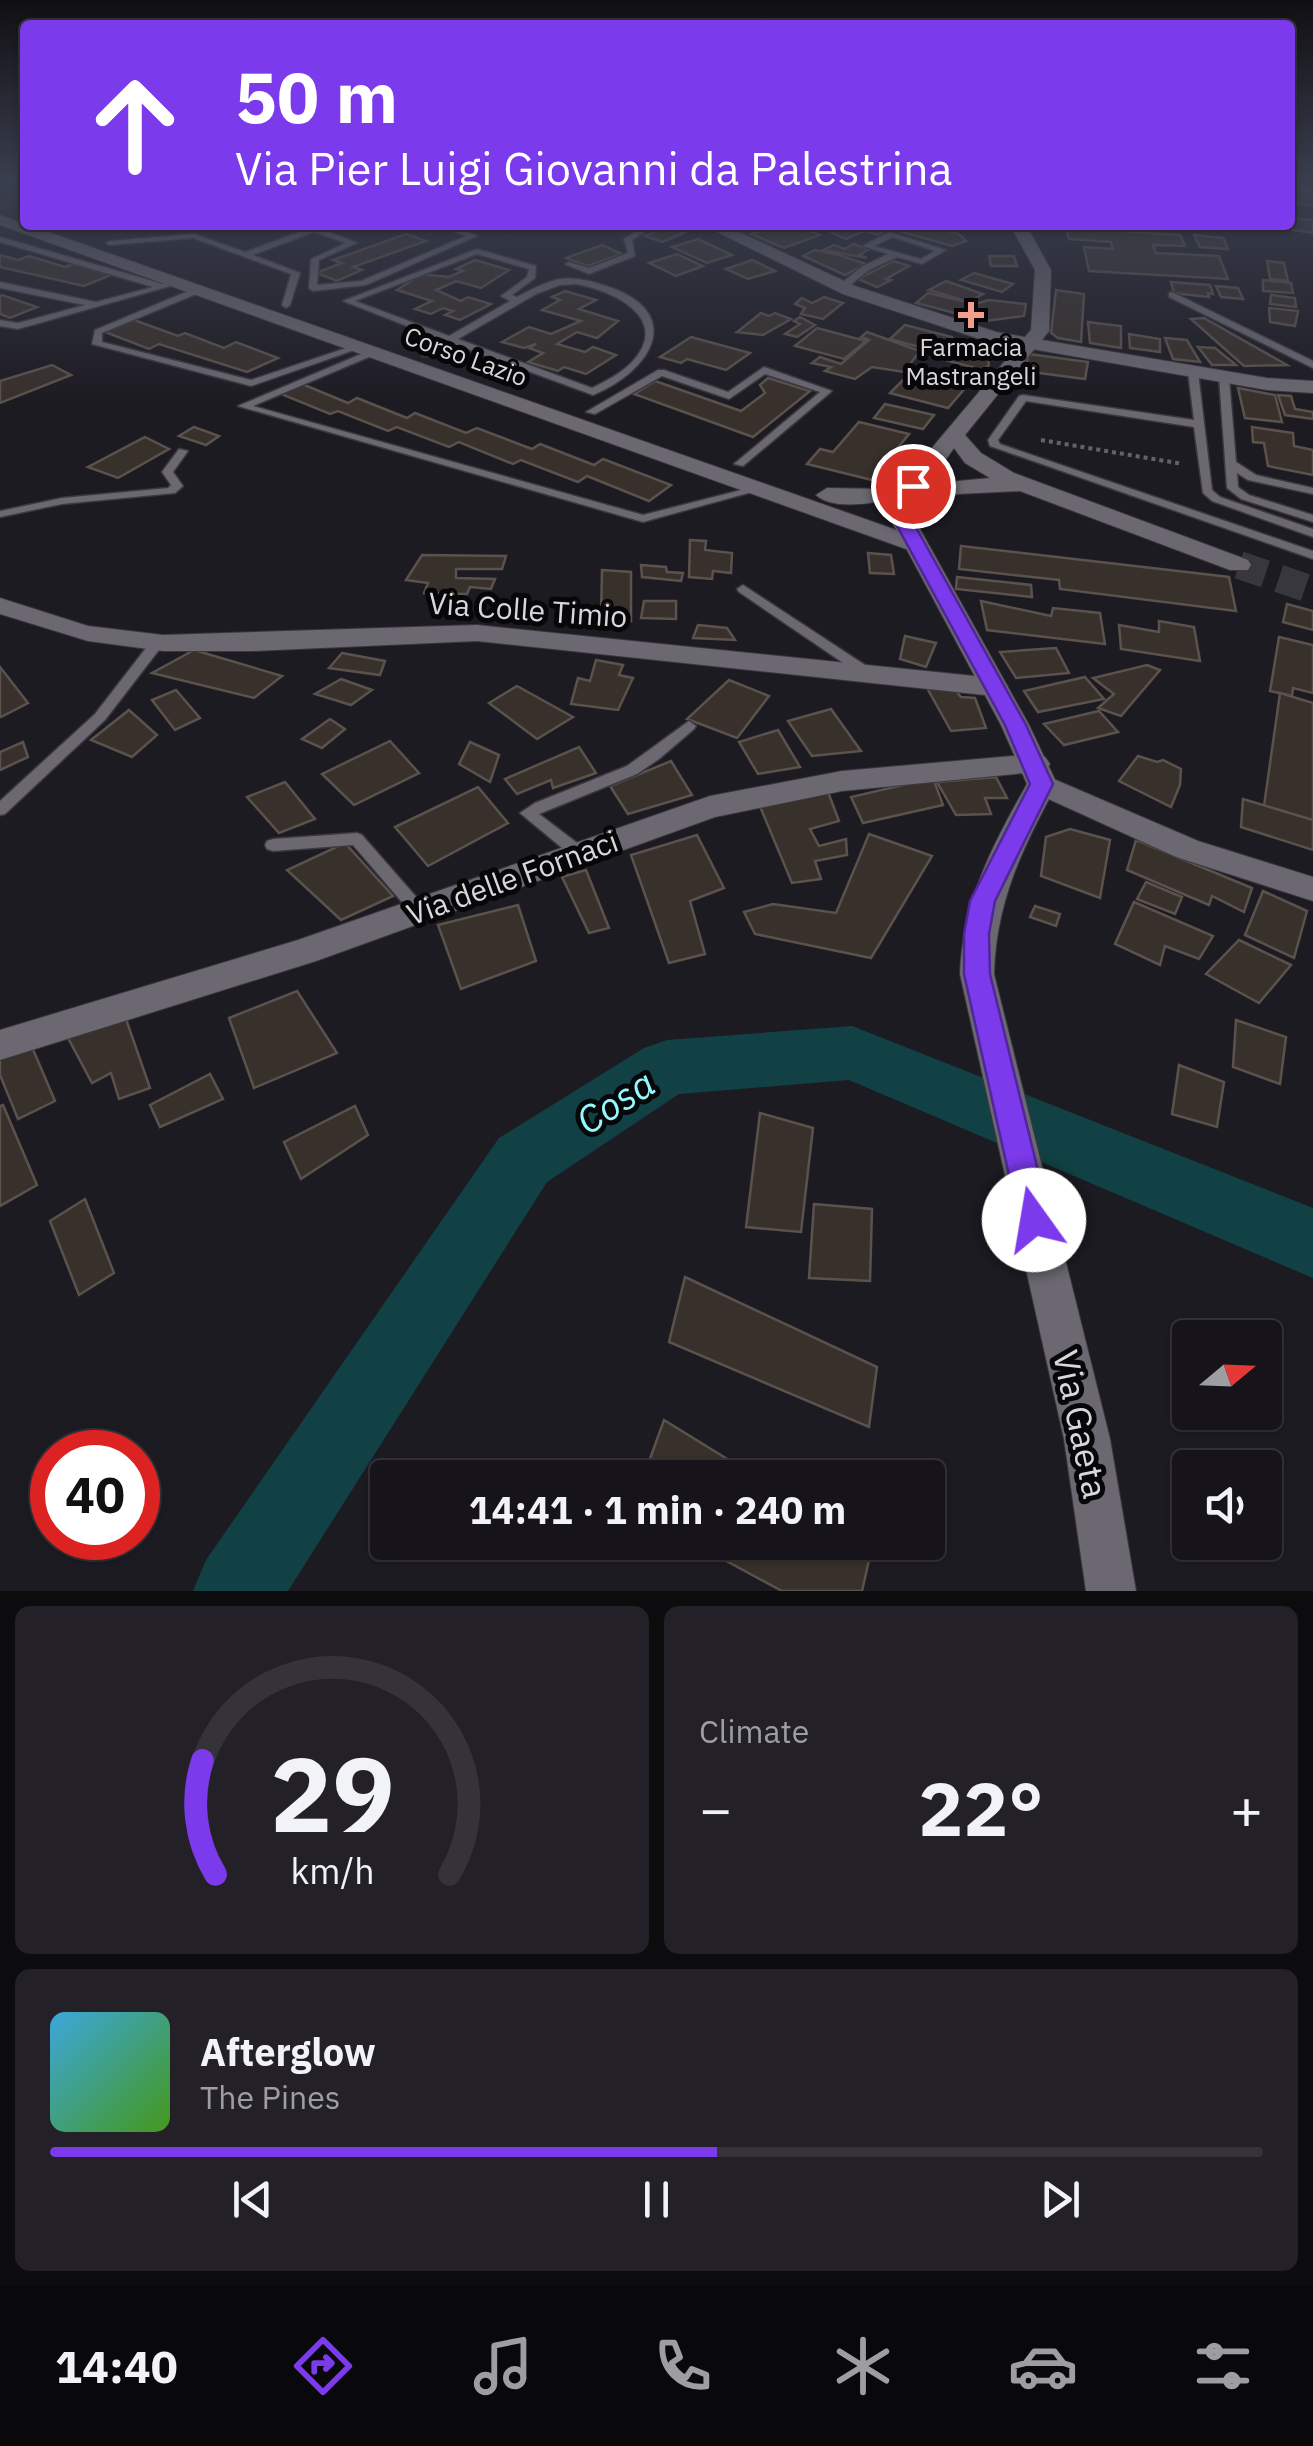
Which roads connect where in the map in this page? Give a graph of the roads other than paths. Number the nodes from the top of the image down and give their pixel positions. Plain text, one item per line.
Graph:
1 (81, 254) edge
2 (142, 254) edge
3 (247, 254) edge
4 (326, 254) edge
5 (430, 254) edge
6 (468, 254) edge
7 (487, 254) edge
8 (631, 254) edge
9 (773, 254) edge
10 (896, 254) joint
11 (935, 254) edge
12 (1034, 254) edge
13 (569, 264) dead end
14 (0, 285) edge
15 (170, 285) junction
16 (842, 287) junction
17 (198, 290) junction
18 (1172, 295) dead end
19 (520, 301) junction
20 (97, 304) junction
21 (286, 305) junction
22 (0, 323) edge
23 (452, 339) junction
24 (1028, 345) junction
25 (365, 350) junction
26 (425, 354) junction
27 (1313, 365) edge
28 (1192, 372) junction
29 (1224, 376) junction
30 (1313, 387) edge
31 (591, 412) junction
32 (1198, 424) junction
33 (954, 434) junction
34 (183, 451) dead end
35 (930, 462) junction
36 (1230, 463) junction
37 (738, 464) junction
38 (979, 474) junction
39 (758, 489) junction
40 (1313, 491) edge
41 (827, 495) junction
42 (0, 514) edge
43 (910, 514) junction
44 (1313, 519) edge
45 (1313, 533) edge
46 (1313, 555) edge
47 (1240, 564) tunnel mouth
48 (742, 589) dead end
49 (0, 606) edge
50 (158, 642) junction
51 (866, 672) junction
52 (994, 687) junction
53 (688, 726) dead end
54 (1038, 774) junction
55 (0, 810) edge
56 (273, 845) dead end
57 (579, 853) junction
58 (1313, 889) edge
59 (419, 911) junction
60 (0, 1045) edge
61 (1111, 1591) edge

1 - 15 street, Corso Lazio
2 - 21 street, Corso Lazio
3 - 21 lane
4 - 5 lane
6 - 23 lane
7 - 19 lane
8 - 13 lane
9 - 16 street
10 - 11 lane
10 - 16 lane
12 - 24 street
14 - 20 lane
15 - 17 street, Corso Lazio
15 - 20 lane
16 - 24 street
17 - 25 street, Corso Lazio
17 - 25 lane
18 - 27 lane
19 - 23 lane
19 - 23 lane
20 - 22 lane
21 - 26 street, Corso Lazio
23 - 26 lane
24 - 28 street
24 - 33 street
25 - 39 street, Corso Lazio
25 - 39 lane
26 - 31 street, Corso Lazio
28 - 29 street
28 - 32 lane
29 - 30 street
29 - 36 lane
31 - 37 street, Corso Lazio
31 - 37 lane
32 - 45 lane
32 - 46 lane
33 - 35 street
33 - 38 street
34 - 42 lane
35 - 38 street
35 - 43 street
36 - 40 lane
36 - 44 lane
37 - 41 street, Corso Lazio
38 - 43 street
38 - 47 street
39 - 43 street, Corso Lazio
41 - 43 street, Corso Lazio
41 - 43 street, Corso Lazio
43 - 52 street
48 - 51 lane
49 - 50 street, Via Colle Timio
50 - 51 street, Via Colle Timio
50 - 55 lane
51 - 52 street, Via Colle Timio
52 - 54 street
53 - 57 lane
54 - 57 street, Via delle Fornaci
54 - 58 street
54 - 61 street, Via Gaeta
56 - 59 lane
57 - 59 street, Via delle Fornaci
59 - 60 street, Via delle Fornaci

